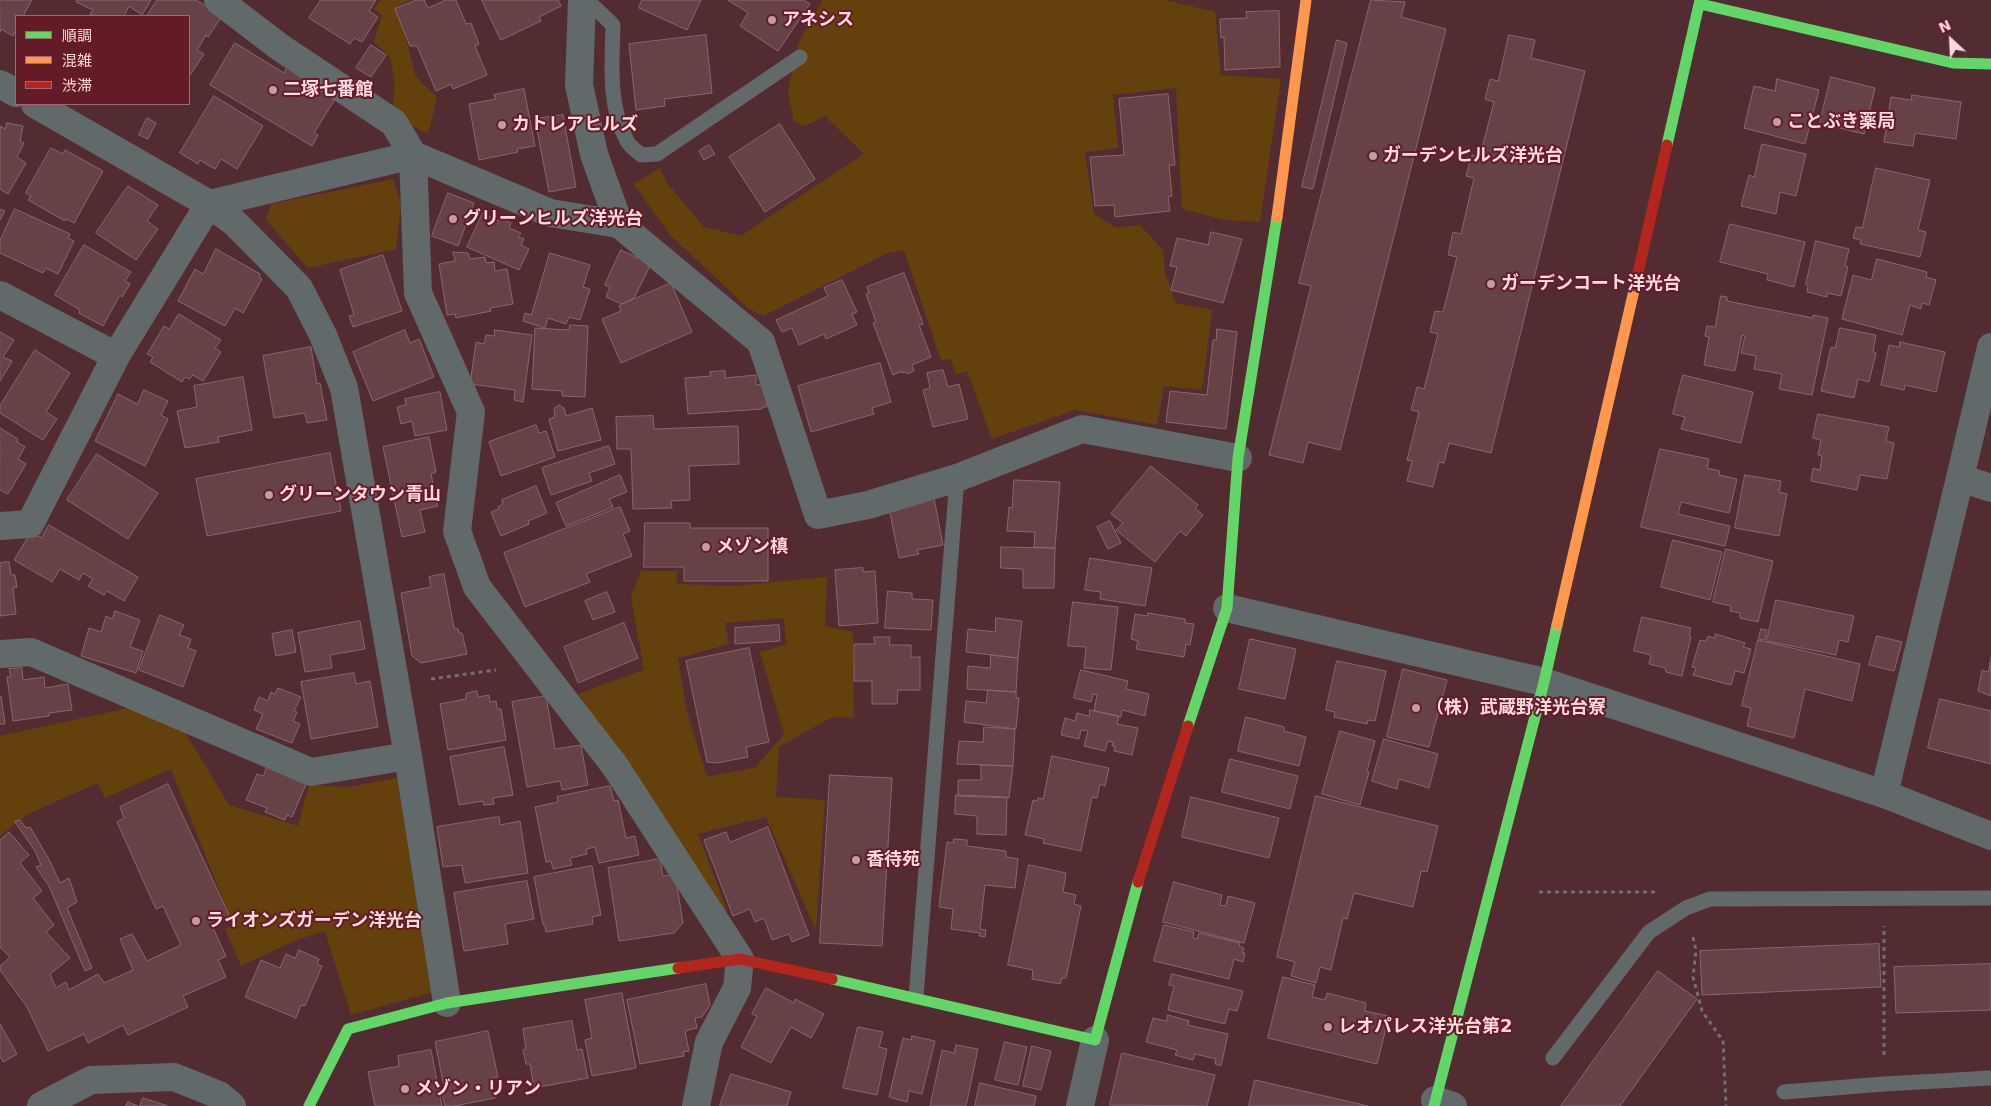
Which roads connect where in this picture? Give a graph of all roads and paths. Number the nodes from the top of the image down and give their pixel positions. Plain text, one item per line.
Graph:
1 (218, 0) edge
2 (582, 0) edge
3 (587, 0) edge
4 (1306, 0) edge
5 (1700, 2) edge
6 (800, 57) dead end
7 (1991, 64) edge
8 (0, 84) edge
9 (15, 92) edge
10 (37, 105) edge
11 (413, 155) junction
12 (208, 204) junction
13 (619, 224) junction
14 (0, 295) edge
15 (1991, 347) edge
16 (116, 356) junction
17 (1238, 458) junction
18 (957, 478) junction
19 (1960, 478) junction
20 (1991, 488) edge
21 (0, 526) edge
22 (1227, 608) junction
23 (0, 654) edge
24 (536, 664) junction
25 (1544, 682) junction
26 (396, 685) junction
27 (408, 756) junction
28 (1884, 794) junction
29 (1991, 836) edge
30 (1539, 892) dead end
31 (1656, 892) dead end
32 (1885, 898) junction
33 (1991, 898) edge
34 (1678, 914) junction
35 (740, 959) junction
36 (916, 997) junction
37 (447, 1003) junction
38 (1095, 1040) junction
39 (1553, 1058) dead end
40 (1991, 1078) edge
41 (1884, 1084) junction
42 (1784, 1092) dead end
43 (1441, 1104) edge
44 (41, 1106) edge
45 (232, 1106) edge
46 (309, 1106) edge
47 (696, 1106) edge
48 (1080, 1106) edge
49 (1726, 1106) edge

1 - 11 street
2 - 13 street
3 - 6 lane
4 - 17 street
5 - 7 street
5 - 25 street
8 - 9 street
10 - 12 street
11 - 12 street
11 - 13 street
11 - 24 street
12 - 16 street
12 - 26 street
13 - 18 street
14 - 16 street
15 - 19 street
16 - 21 street
17 - 18 street
17 - 22 street
18 - 36 lane
19 - 20 street
19 - 28 street
22 - 25 street
22 - 38 street
23 - 27 street
24 - 26 path
24 - 35 street
25 - 28 street
25 - 43 street
26 - 27 street
27 - 37 street
28 - 29 street
30 - 31 path
32 - 33 lane
32 - 34 lane
32 - 41 path
34 - 39 lane
34 - 49 path
35 - 36 street
35 - 37 street
35 - 47 street
36 - 38 street
37 - 46 street
38 - 48 street
40 - 41 lane
41 - 42 lane
44 - 45 street

